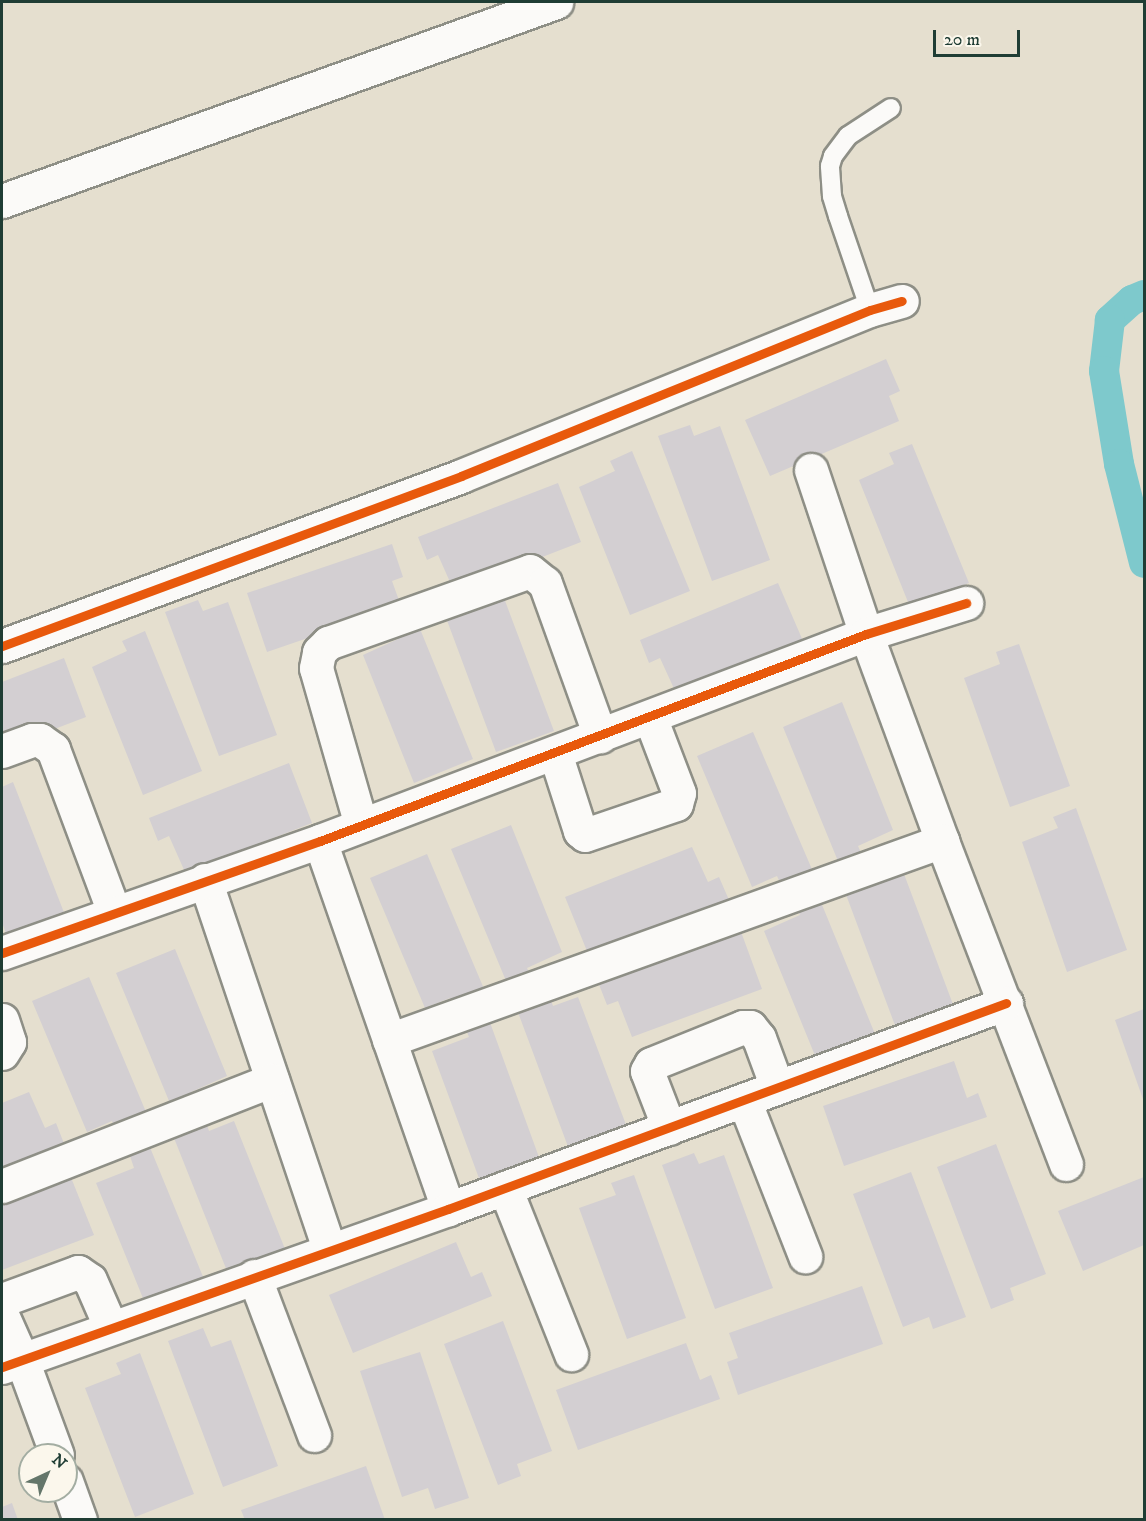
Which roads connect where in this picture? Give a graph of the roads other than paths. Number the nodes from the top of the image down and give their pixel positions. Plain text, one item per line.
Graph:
1 (556, 2) edge
2 (891, 108) dead end
3 (2, 201) edge
4 (867, 301) junction
5 (902, 301) dead end
6 (811, 470) dead end
7 (966, 603) dead end
8 (866, 634) junction
9 (2, 646) edge
10 (650, 717) junction
11 (600, 736) junction
12 (2, 751) edge
13 (555, 753) junction
14 (361, 825) junction
15 (320, 841) junction
16 (942, 841) junction
17 (205, 880) junction
18 (114, 912) junction
19 (2, 953) edge
20 (1006, 1003) junction
21 (2, 1020) edge
22 (389, 1040) junction
23 (2, 1053) edge
24 (272, 1080) junction
25 (777, 1087) junction
26 (744, 1100) junction
27 (669, 1128) junction
28 (1066, 1164) dead end
29 (2, 1186) edge
30 (505, 1188) junction
31 (448, 1209) junction
32 (329, 1249) junction
33 (805, 1256) dead end
34 (254, 1276) junction
35 (2, 1299) edge
36 (2, 1315) edge
37 (111, 1328) junction
38 (571, 1353) dead end
39 (12, 1364) edge
40 (314, 1435) dead end
41 (51, 1443) edge
42 (74, 1503) edge
43 (80, 1520) edge

1 - 3 street
2 - 4 lane
4 - 5 street
4 - 9 street
6 - 8 street
7 - 8 street
8 - 10 street
8 - 16 street
10 - 11 street
10 - 13 street
11 - 13 street
11 - 14 street
12 - 18 street
13 - 14 street
14 - 15 street
15 - 17 street
15 - 22 street
16 - 20 street
16 - 22 street
17 - 18 street
17 - 24 street
18 - 19 street
20 - 25 street
20 - 28 street
21 - 23 street
22 - 31 street
24 - 29 street
24 - 32 street
25 - 26 street
25 - 27 street
26 - 27 street
26 - 33 street
27 - 30 street
30 - 31 street
30 - 38 street
31 - 32 street
32 - 34 street
34 - 37 street
34 - 40 street
35 - 37 street
36 - 39 street
37 - 39 street
39 - 41 street
42 - 43 street

